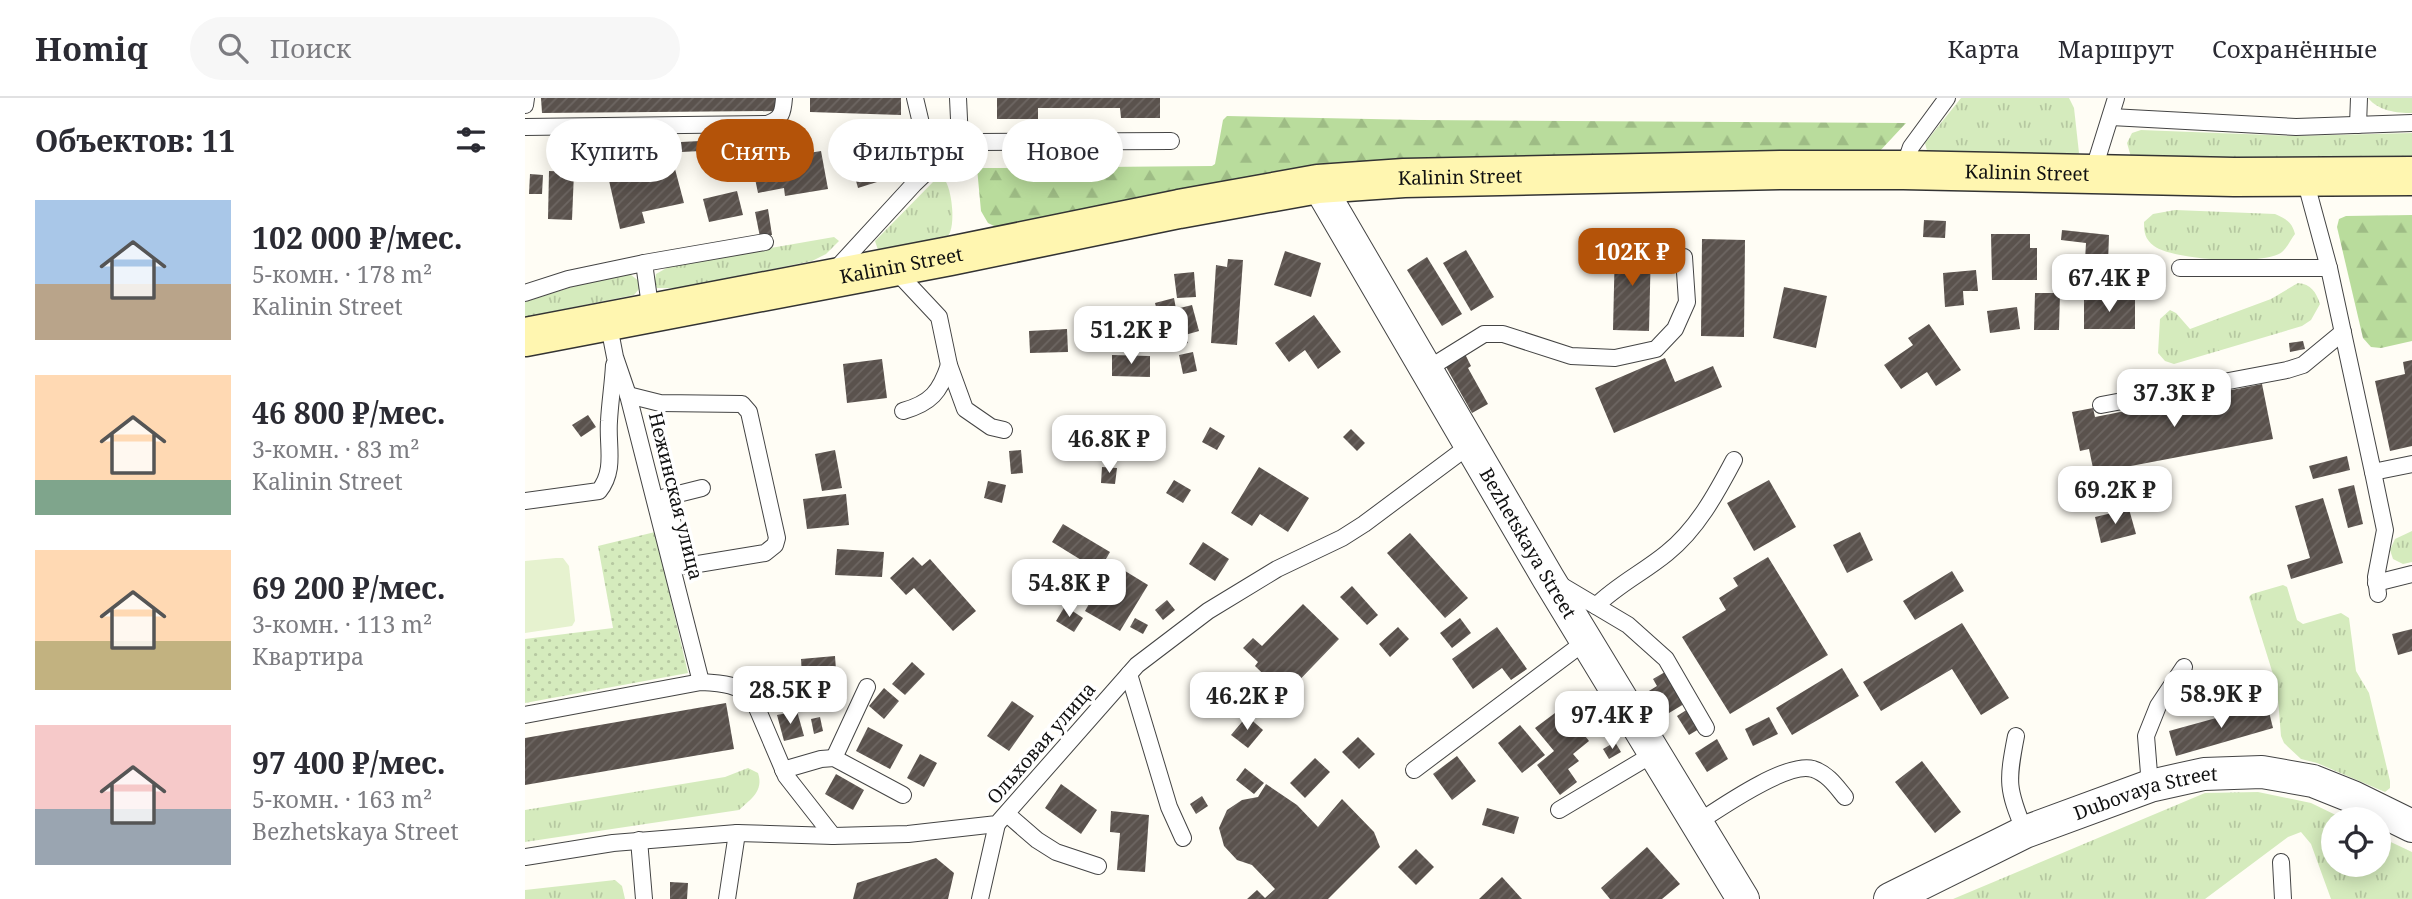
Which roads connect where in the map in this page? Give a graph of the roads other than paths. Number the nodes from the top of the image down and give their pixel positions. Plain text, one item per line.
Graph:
1 (526, 98) edge
2 (784, 98) edge
3 (915, 98) edge
4 (958, 98) edge
5 (1947, 98) edge
6 (2116, 98) edge
7 (2359, 98) edge
8 (525, 105) edge
9 (2111, 117) junction
10 (919, 119) edge
11 (959, 119) edge
12 (2412, 123) edge
13 (2358, 125) junction
14 (525, 127) edge
15 (1171, 141) dead end
16 (988, 142) edge
17 (1903, 170) junction
18 (2092, 174) junction
19 (2304, 176) junction
20 (2412, 177) edge
21 (916, 182) edge
22 (1318, 184) junction
23 (765, 242) dead end
24 (1684, 257) dead end
25 (644, 263) junction
26 (893, 267) junction
27 (2180, 268) dead end
28 (2329, 268) junction
29 (826, 279) junction
30 (525, 293) edge
31 (651, 313) junction
32 (2343, 332) junction
33 (525, 337) edge
34 (612, 339) junction
35 (949, 365) junction
36 (1426, 370) junction
37 (628, 395) junction
38 (2101, 405) dead end
39 (903, 411) dead end
40 (1004, 430) dead end
41 (1470, 445) junction
42 (1734, 460) dead end
43 (2412, 464) edge
44 (2372, 472) junction
45 (702, 488) dead end
46 (660, 498) junction
47 (525, 500) edge
48 (2412, 574) edge
49 (1548, 578) junction
50 (1596, 606) junction
51 (1586, 641) junction
52 (2184, 667) dead end
53 (1129, 674) junction
54 (701, 682) junction
55 (867, 687) dead end
56 (525, 715) edge
57 (1706, 728) dead end
58 (2016, 736) dead end
59 (1655, 754) junction
60 (834, 758) junction
61 (783, 769) junction
62 (1414, 770) dead end
63 (2150, 786) junction
64 (903, 795) dead end
65 (1845, 797) dead end
66 (1559, 810) dead end
67 (1002, 819) junction
68 (1697, 823) junction
69 (2412, 826) edge
70 (2025, 832) junction
71 (737, 833) junction
72 (833, 836) junction
73 (1183, 838) dead end
74 (639, 841) junction
75 (525, 857) edge
76 (2281, 862) dead end
77 (1098, 866) dead end
78 (644, 899) edge
79 (727, 899) edge
80 (981, 899) edge
81 (1743, 899) edge
82 (1890, 899) edge
83 (2283, 899) edge

1 - 8 lane
2 - 14 lane
3 - 10 lane
4 - 11 lane
5 - 17 lane
6 - 9 lane
7 - 13 lane
9 - 13 lane
9 - 18 lane
12 - 13 lane
15 - 16 lane
17 - 18 main road, Kalinin Street
17 - 22 main road, Kalinin Street
18 - 19 main road, Kalinin Street
19 - 20 main road, Kalinin Street
19 - 28 lane
21 - 29 lane
22 - 26 main road, Kalinin Street
22 - 36 street, Bezhetskaya Street
23 - 25 lane
24 - 36 lane
25 - 30 lane
25 - 31 lane
26 - 29 main road, Kalinin Street
26 - 35 lane
27 - 28 lane
28 - 32 lane
29 - 31 main road, Kalinin Street
31 - 34 main road, Kalinin Street
32 - 38 lane
32 - 44 lane
33 - 34 main road, Kalinin Street
34 - 37 lane, Нежинская улица
34 - 47 lane
35 - 39 lane
35 - 40 lane
36 - 41 street, Bezhetskaya Street
37 - 46 lane, Нежинская улица
37 - 46 lane
41 - 49 street, Bezhetskaya Street
41 - 53 lane, Ольховая улица
42 - 50 lane
43 - 44 lane
44 - 48 lane
45 - 46 lane
46 - 54 lane, Нежинская улица
49 - 50 lane
49 - 51 street, Bezhetskaya Street
50 - 57 lane
51 - 59 street, Bezhetskaya Street
51 - 62 lane
52 - 63 lane
53 - 67 lane, Ольховая улица
53 - 73 lane
54 - 56 lane
54 - 61 lane
55 - 60 lane
58 - 70 lane
59 - 66 lane
59 - 68 street, Bezhetskaya Street
60 - 61 lane
60 - 64 lane
61 - 72 lane
63 - 69 street, Dubovaya Street
63 - 70 street, Dubovaya Street
65 - 68 lane
67 - 72 lane, Ольховая улица
67 - 77 lane
67 - 80 lane
68 - 81 street, Bezhetskaya Street
70 - 82 street, Dubovaya Street
71 - 72 lane, Ольховая улица
71 - 74 lane, Ольховая улица
71 - 79 lane
74 - 75 lane, Ольховая улица
74 - 78 lane
76 - 83 lane

